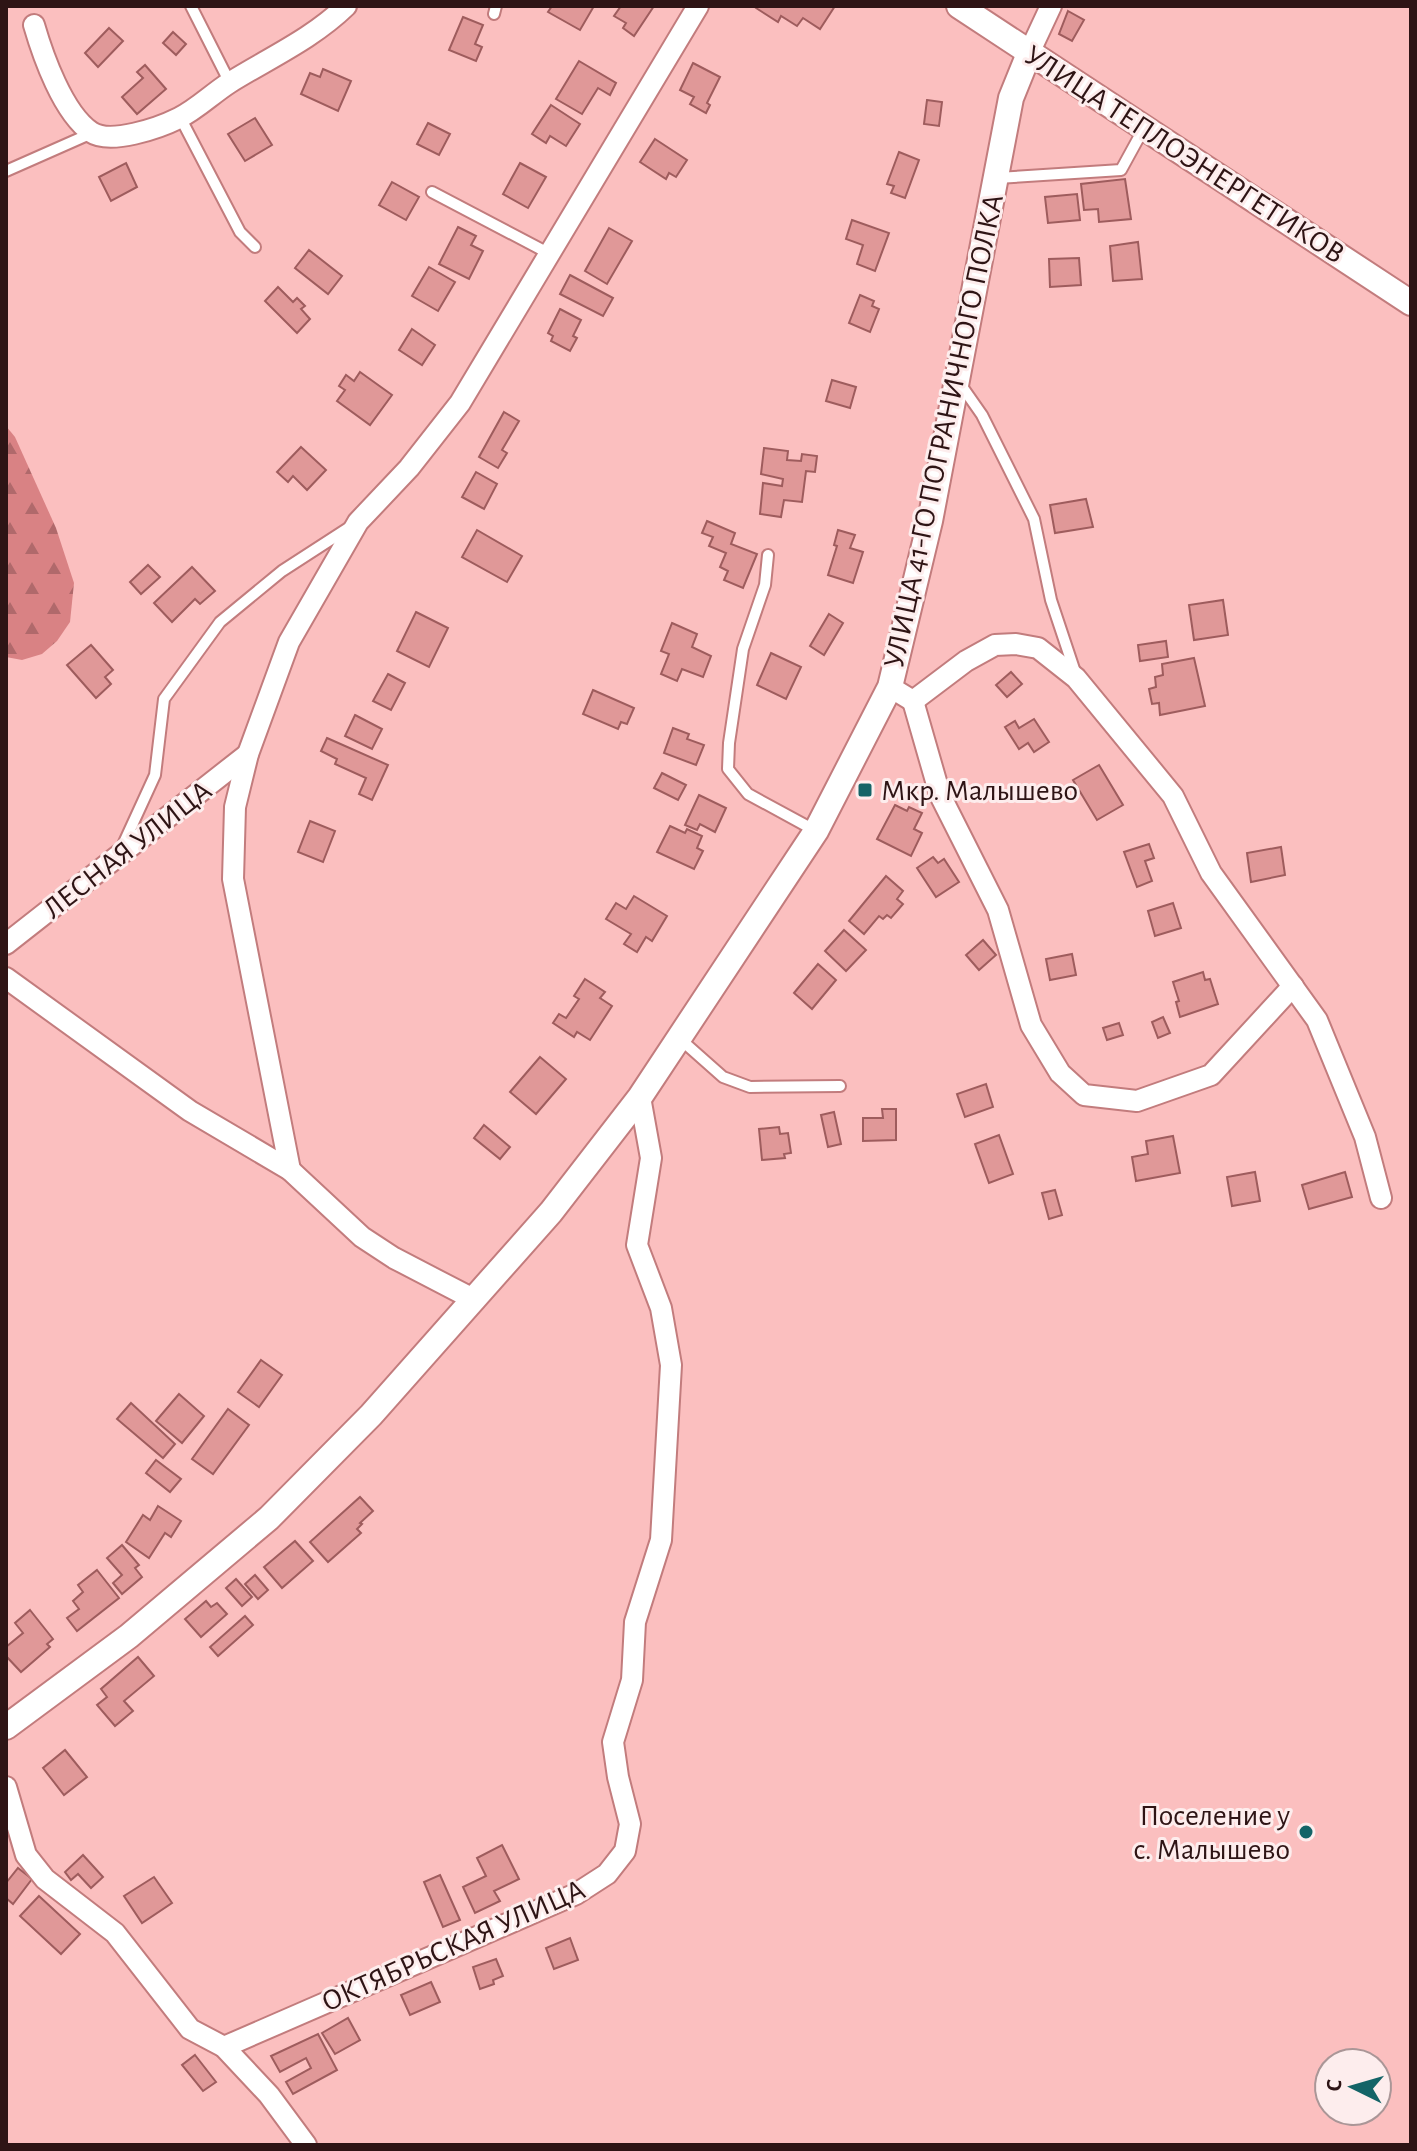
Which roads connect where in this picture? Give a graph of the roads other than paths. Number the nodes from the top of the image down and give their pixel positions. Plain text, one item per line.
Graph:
1 (191, 6) edge
2 (346, 6) edge
3 (698, 6) edge
4 (959, 6) edge
5 (1051, 6) edge
6 (34, 25) dead end
7 (1030, 51) junction
8 (230, 83) junction
9 (180, 117) junction
10 (1145, 127) junction
11 (92, 133) junction
12 (6, 171) edge
13 (995, 178) junction
14 (432, 192) dead end
15 (255, 247) dead end
16 (550, 254) junction
17 (1411, 303) edge
18 (958, 381) junction
19 (358, 522) junction
20 (768, 555) dead end
21 (1076, 678) junction
22 (890, 687) junction
23 (913, 701) junction
24 (248, 754) junction
25 (816, 831) junction
26 (117, 857) junction
27 (6, 944) edge
28 (6, 978) edge
29 (1293, 986) junction
30 (679, 1038) junction
31 (840, 1086) dead end
32 (640, 1097) junction
33 (290, 1170) junction
34 (1381, 1198) dead end
35 (475, 1300) junction
36 (6, 1727) edge
37 (6, 1787) edge
38 (224, 2047) junction
39 (306, 2145) edge

1 - 8 lane
2 - 8 street
3 - 16 street
4 - 7 street, УЛИЦА ТЕПЛОЭНЕРГЕТИКОВ
5 - 7 street, УЛИЦА 41-ГО ПОГРАНИЧНОГО ПОЛКА
6 - 11 street
7 - 10 street, УЛИЦА ТЕПЛОЭНЕРГЕТИКОВ
7 - 13 street, УЛИЦА 41-ГО ПОГРАНИЧНОГО ПОЛКА
8 - 9 street
9 - 11 street
9 - 15 lane
10 - 13 lane
10 - 17 street, УЛИЦА ТЕПЛОЭНЕРГЕТИКОВ
11 - 12 lane
13 - 18 street, УЛИЦА 41-ГО ПОГРАНИЧНОГО ПОЛКА
14 - 16 lane
16 - 19 street
18 - 21 lane
18 - 22 street, УЛИЦА 41-ГО ПОГРАНИЧНОГО ПОЛКА
19 - 24 street
19 - 26 lane
20 - 25 lane
21 - 23 street
21 - 29 street
22 - 23 street
22 - 25 street, УЛИЦА 41-ГО ПОГРАНИЧНОГО ПОЛКА
23 - 29 street
24 - 26 street, ЛЕСНАЯ УЛИЦА
24 - 33 street
25 - 30 street, УЛИЦА 41-ГО ПОГРАНИЧНОГО ПОЛКА
26 - 27 street, ЛЕСНАЯ УЛИЦА
28 - 33 street
29 - 34 street
30 - 31 lane
30 - 32 street, УЛИЦА 41-ГО ПОГРАНИЧНОГО ПОЛКА
32 - 35 street, УЛИЦА 41-ГО ПОГРАНИЧНОГО ПОЛКА
32 - 38 street, ОКТЯБРЬСКАЯ УЛИЦА
33 - 35 street
35 - 36 street, УЛИЦА 41-ГО ПОГРАНИЧНОГО ПОЛКА
37 - 38 street
38 - 39 street

